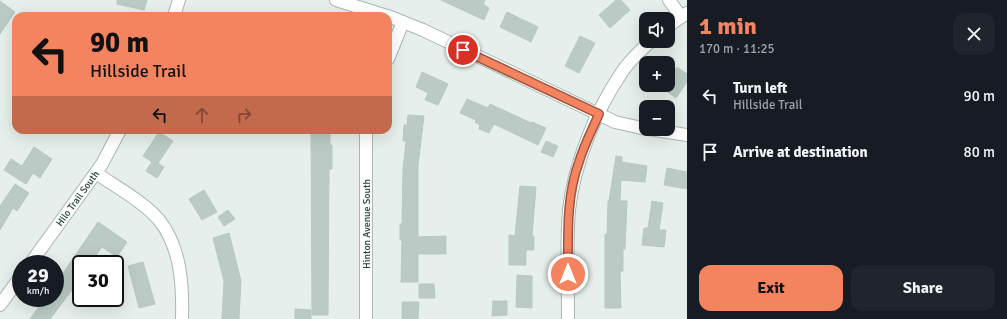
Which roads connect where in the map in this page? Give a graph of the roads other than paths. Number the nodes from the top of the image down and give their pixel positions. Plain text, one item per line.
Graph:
1 (179, 0) edge
2 (336, 0) edge
3 (669, 0) edge
4 (175, 12) edge
5 (374, 12) edge
6 (684, 15) edge
7 (392, 18) edge
8 (675, 21) edge
9 (403, 22) junction
10 (643, 48) edge
11 (392, 49) edge
12 (599, 114) junction
13 (639, 127) edge
14 (675, 133) edge
15 (118, 134) edge
16 (366, 134) edge
17 (687, 135) edge
18 (96, 173) junction
19 (37, 255) edge
20 (12, 288) edge
21 (0, 305) edge
22 (182, 319) edge
23 (366, 319) edge
24 (568, 319) edge

1 - 4 street
2 - 5 street
3 - 6 street
6 - 8 street
7 - 9 street
9 - 11 street
9 - 12 street
10 - 12 street
12 - 13 street
12 - 24 street
14 - 17 street
15 - 18 street, Hilo Trail South
16 - 23 street, Hinton Avenue South
18 - 19 street, Hilo Trail South
18 - 22 street
20 - 21 street

